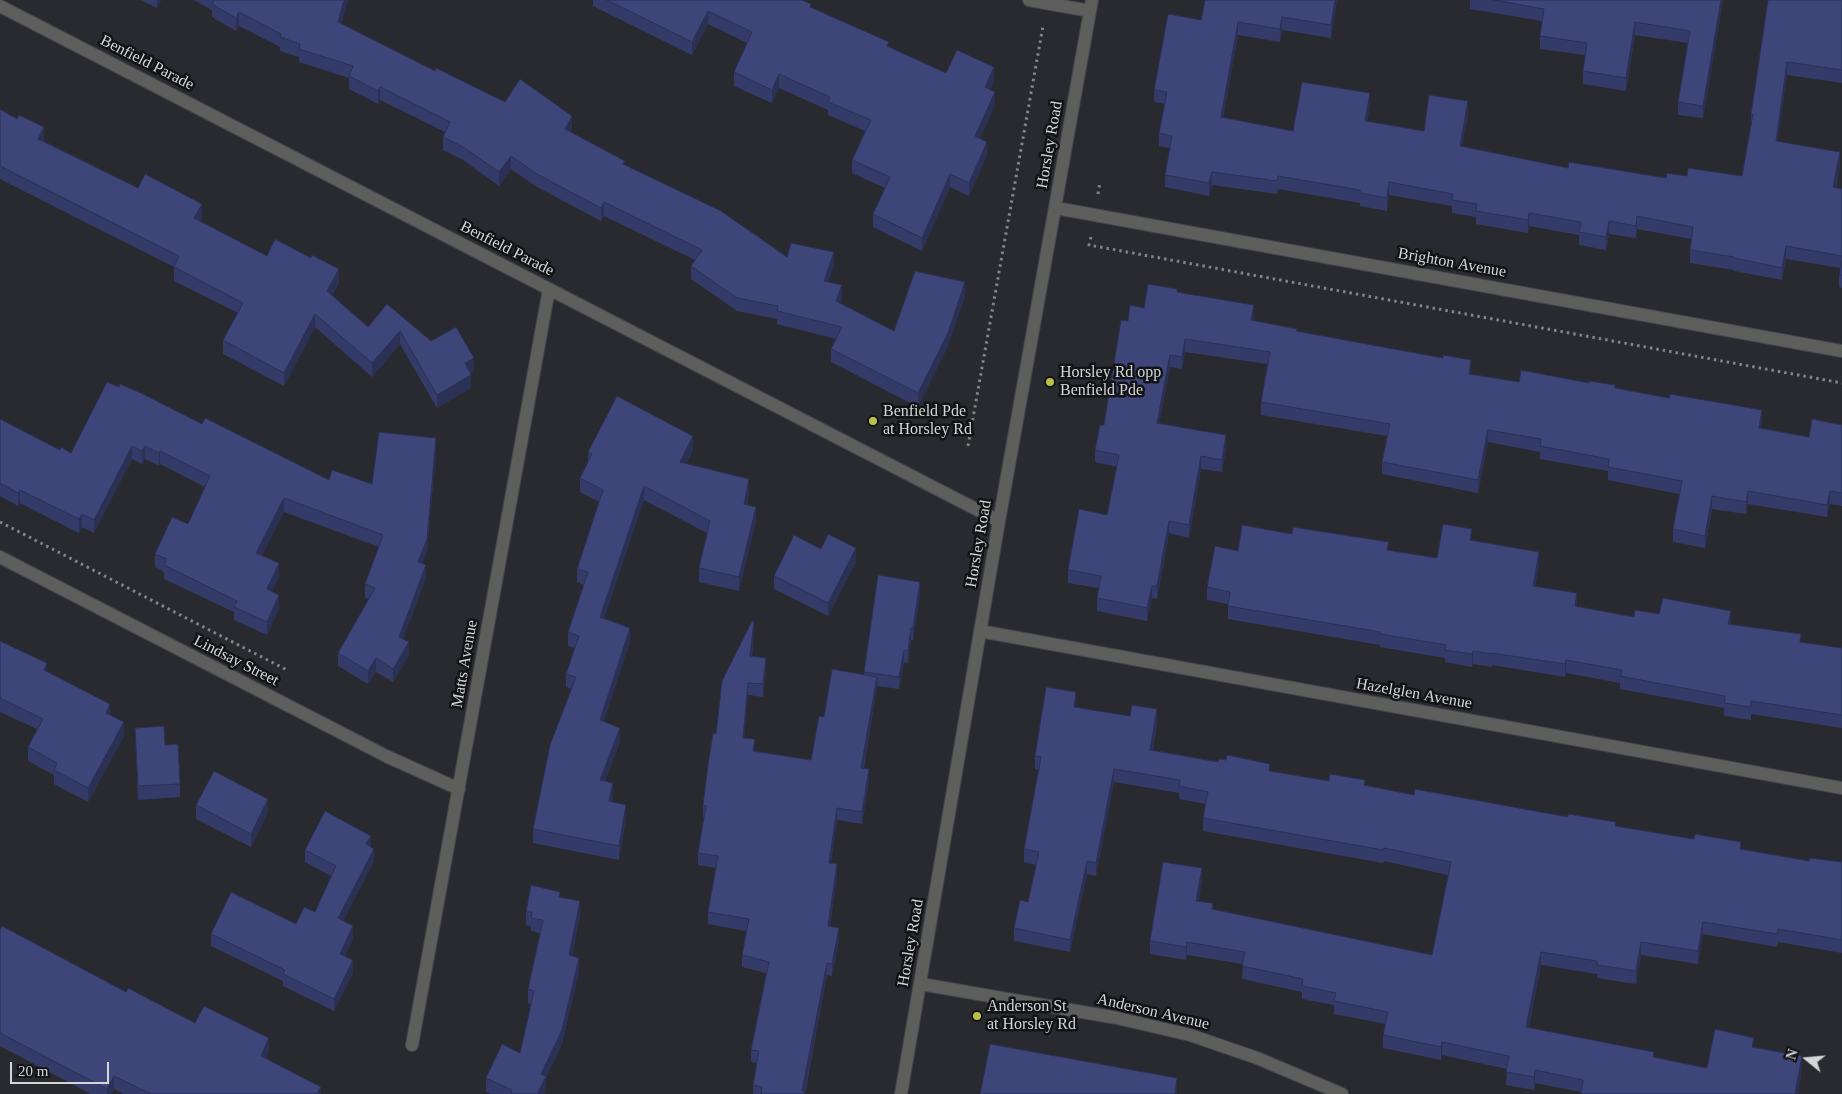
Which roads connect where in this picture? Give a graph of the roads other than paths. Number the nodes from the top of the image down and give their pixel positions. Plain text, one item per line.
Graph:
1 (1029, 0) edge
2 (0, 6) edge
3 (1091, 6) edge
4 (1056, 208) junction
5 (549, 289) junction
6 (1842, 351) edge
7 (999, 521) junction
8 (0, 557) edge
9 (980, 630) junction
10 (1842, 788) edge
11 (459, 789) junction
12 (921, 984) junction
13 (412, 1045) dead end
14 (901, 1094) edge
15 (1342, 1094) edge

1 - 3 street
2 - 5 street, Benfield Parade
3 - 4 street, Horsley Road
4 - 6 street, Brighton Avenue
4 - 7 street, Horsley Road
5 - 7 street, Benfield Parade
5 - 11 street, Matts Avenue
7 - 9 street, Horsley Road
8 - 11 street, Lindsay Street
9 - 10 street, Hazelglen Avenue
9 - 12 street, Horsley Road
11 - 13 street, Matts Avenue
12 - 14 street, Horsley Road
12 - 15 street, Anderson Avenue

